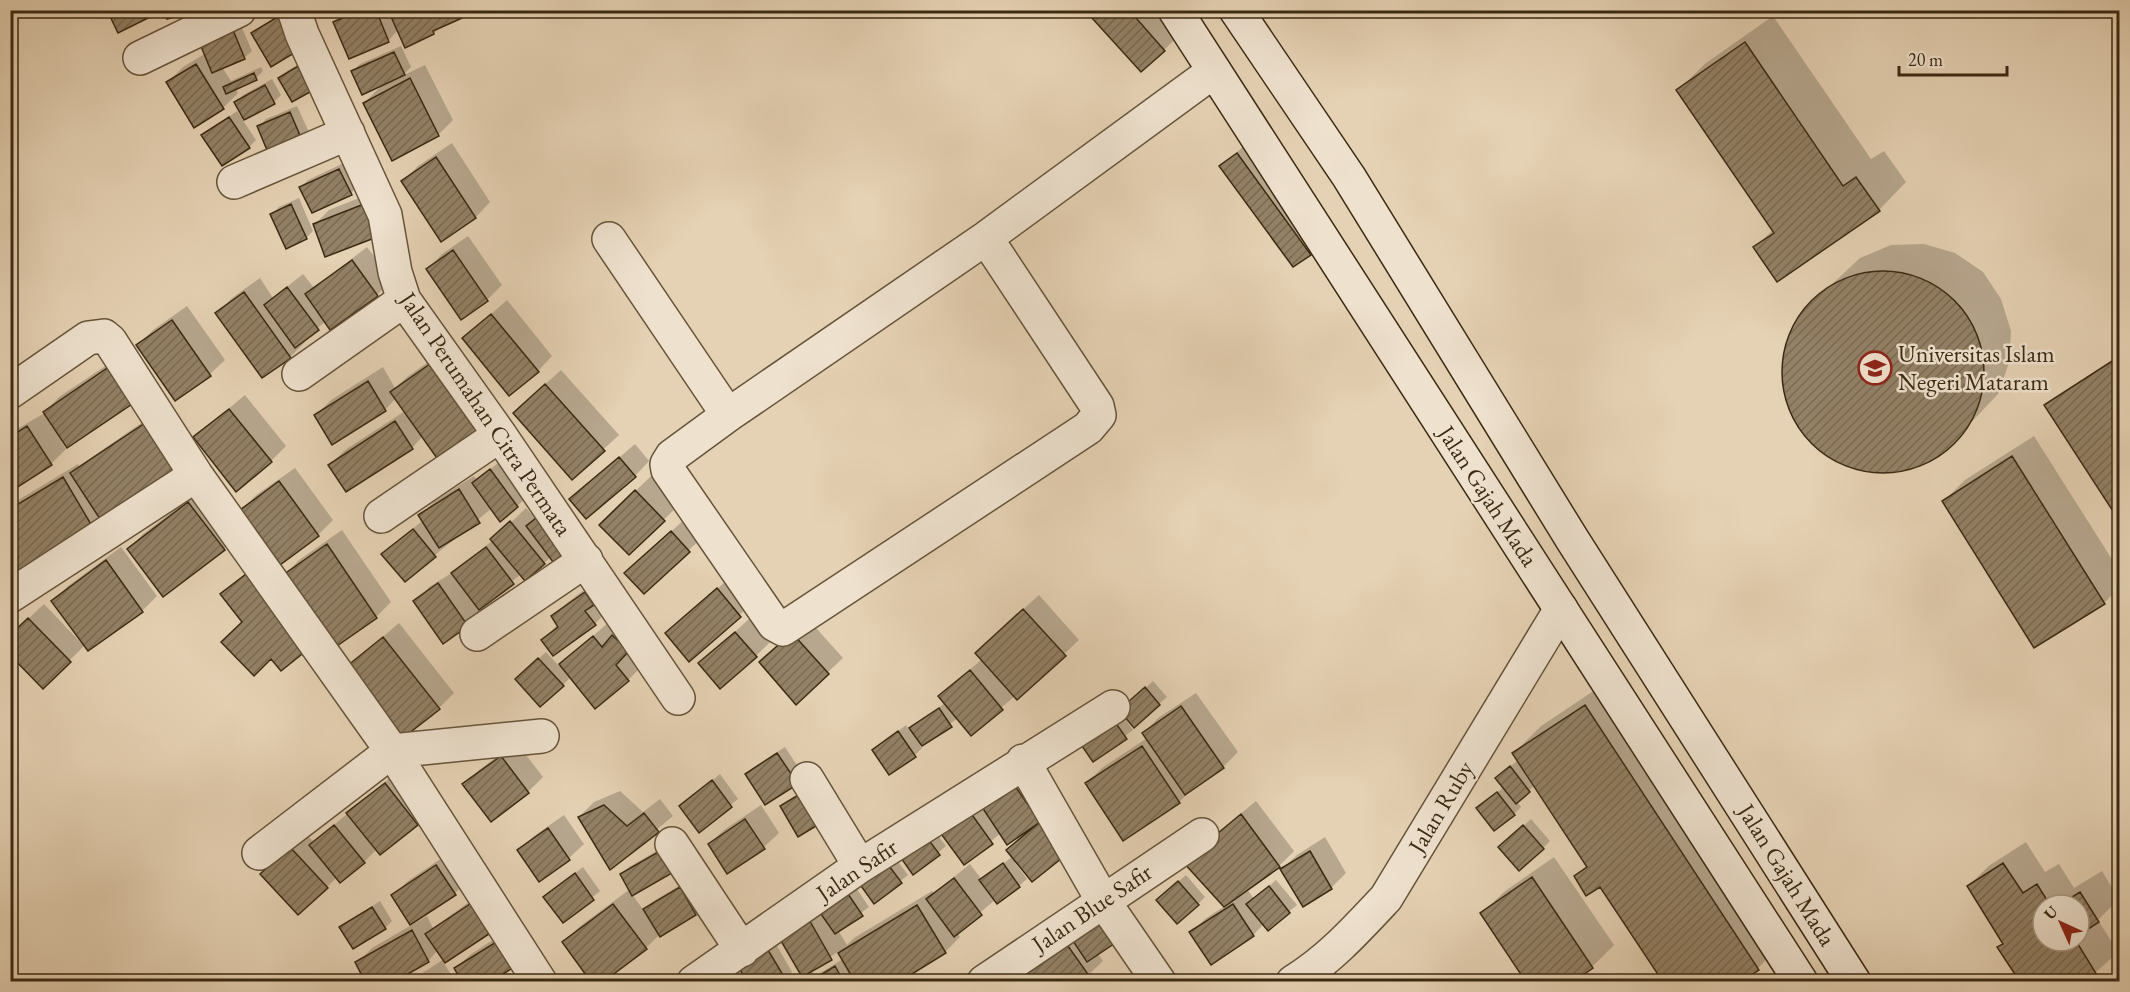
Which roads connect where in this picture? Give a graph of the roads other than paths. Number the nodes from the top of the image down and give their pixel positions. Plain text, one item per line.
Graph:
1 (239, 10) edge
2 (294, 10) edge
3 (1175, 10) edge
4 (1236, 10) edge
5 (140, 58) dead end
6 (1214, 71) junction
7 (348, 133) junction
8 (234, 182) dead end
9 (986, 238) junction
10 (609, 239) dead end
11 (404, 300) junction
12 (299, 374) dead end
13 (10, 392) edge
14 (728, 416) junction
15 (500, 435) junction
16 (196, 475) junction
17 (381, 516) dead end
18 (586, 560) junction
19 (10, 596) edge
20 (1560, 609) junction
21 (477, 634) dead end
22 (678, 698) dead end
23 (1113, 706) dead end
24 (542, 736) dead end
25 (392, 751) junction
26 (1023, 761) junction
27 (807, 778) dead end
28 (1202, 835) dead end
29 (672, 844) dead end
30 (259, 853) dead end
31 (860, 866) junction
32 (1102, 900) junction
33 (742, 950) junction
34 (540, 981) edge
35 (694, 981) edge
36 (984, 981) edge
37 (1159, 981) edge
38 (1293, 981) edge
39 (1801, 981) edge
40 (1854, 981) edge

1 - 5 street
2 - 7 street, Jalan Perumahan Citra Permata
3 - 6 street, Jalan Gajah Mada
4 - 40 street, Jalan Gajah Mada
6 - 9 street
6 - 20 street, Jalan Gajah Mada
7 - 8 street
7 - 11 street, Jalan Perumahan Citra Permata
9 - 14 street
9 - 14 street
10 - 14 street
11 - 12 street
11 - 15 street, Jalan Perumahan Citra Permata
13 - 16 street
15 - 17 street
15 - 18 street, Jalan Perumahan Citra Permata
16 - 19 street
16 - 25 street
18 - 21 street
18 - 22 street, Jalan Perumahan Citra Permata
20 - 38 street, Jalan Ruby
20 - 39 street, Jalan Gajah Mada
23 - 26 street, Jalan Safir
24 - 25 street
25 - 30 street
25 - 34 street
26 - 31 street, Jalan Safir
26 - 32 street
27 - 31 street
28 - 32 street, Jalan Blue Safir
29 - 33 street
31 - 33 street, Jalan Safir
32 - 36 street, Jalan Blue Safir
32 - 37 street
33 - 35 street, Jalan Safir

